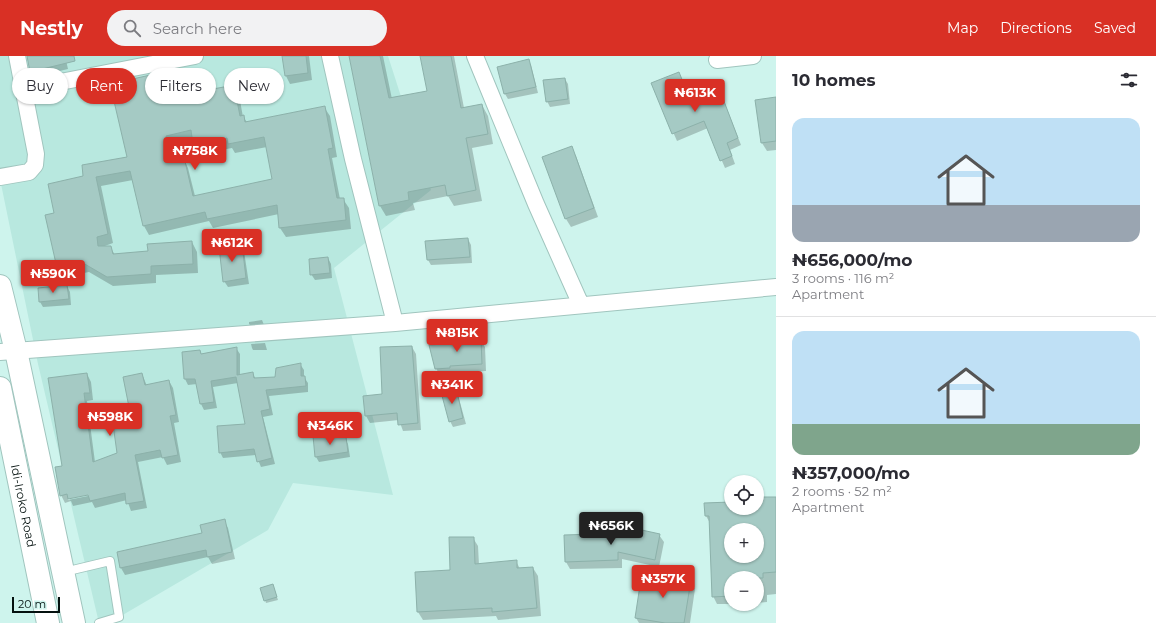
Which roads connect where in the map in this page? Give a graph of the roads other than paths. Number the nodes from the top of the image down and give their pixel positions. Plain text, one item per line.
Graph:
1 (17, 56) edge
2 (195, 56) edge
3 (330, 56) edge
4 (475, 56) edge
5 (753, 56) edge
6 (718, 60) dead end
7 (20, 68) edge
8 (68, 81) edge
9 (27, 104) edge
10 (0, 177) edge
11 (0, 286) edge
12 (776, 287) edge
13 (581, 305) junction
14 (394, 323) junction
15 (8, 352) edge
16 (0, 388) edge
17 (6, 442) edge
18 (63, 572) junction
19 (48, 623) edge
20 (74, 623) edge
21 (99, 623) edge

1 - 7 street
2 - 8 street
3 - 14 street
4 - 13 street
5 - 6 street
9 - 10 street
11 - 15 highway
12 - 13 street
13 - 14 street
14 - 15 street
15 - 18 highway
16 - 17 highway, Idi-Iroko Road
17 - 19 highway, Idi-Iroko Road
18 - 20 highway
18 - 21 lane

